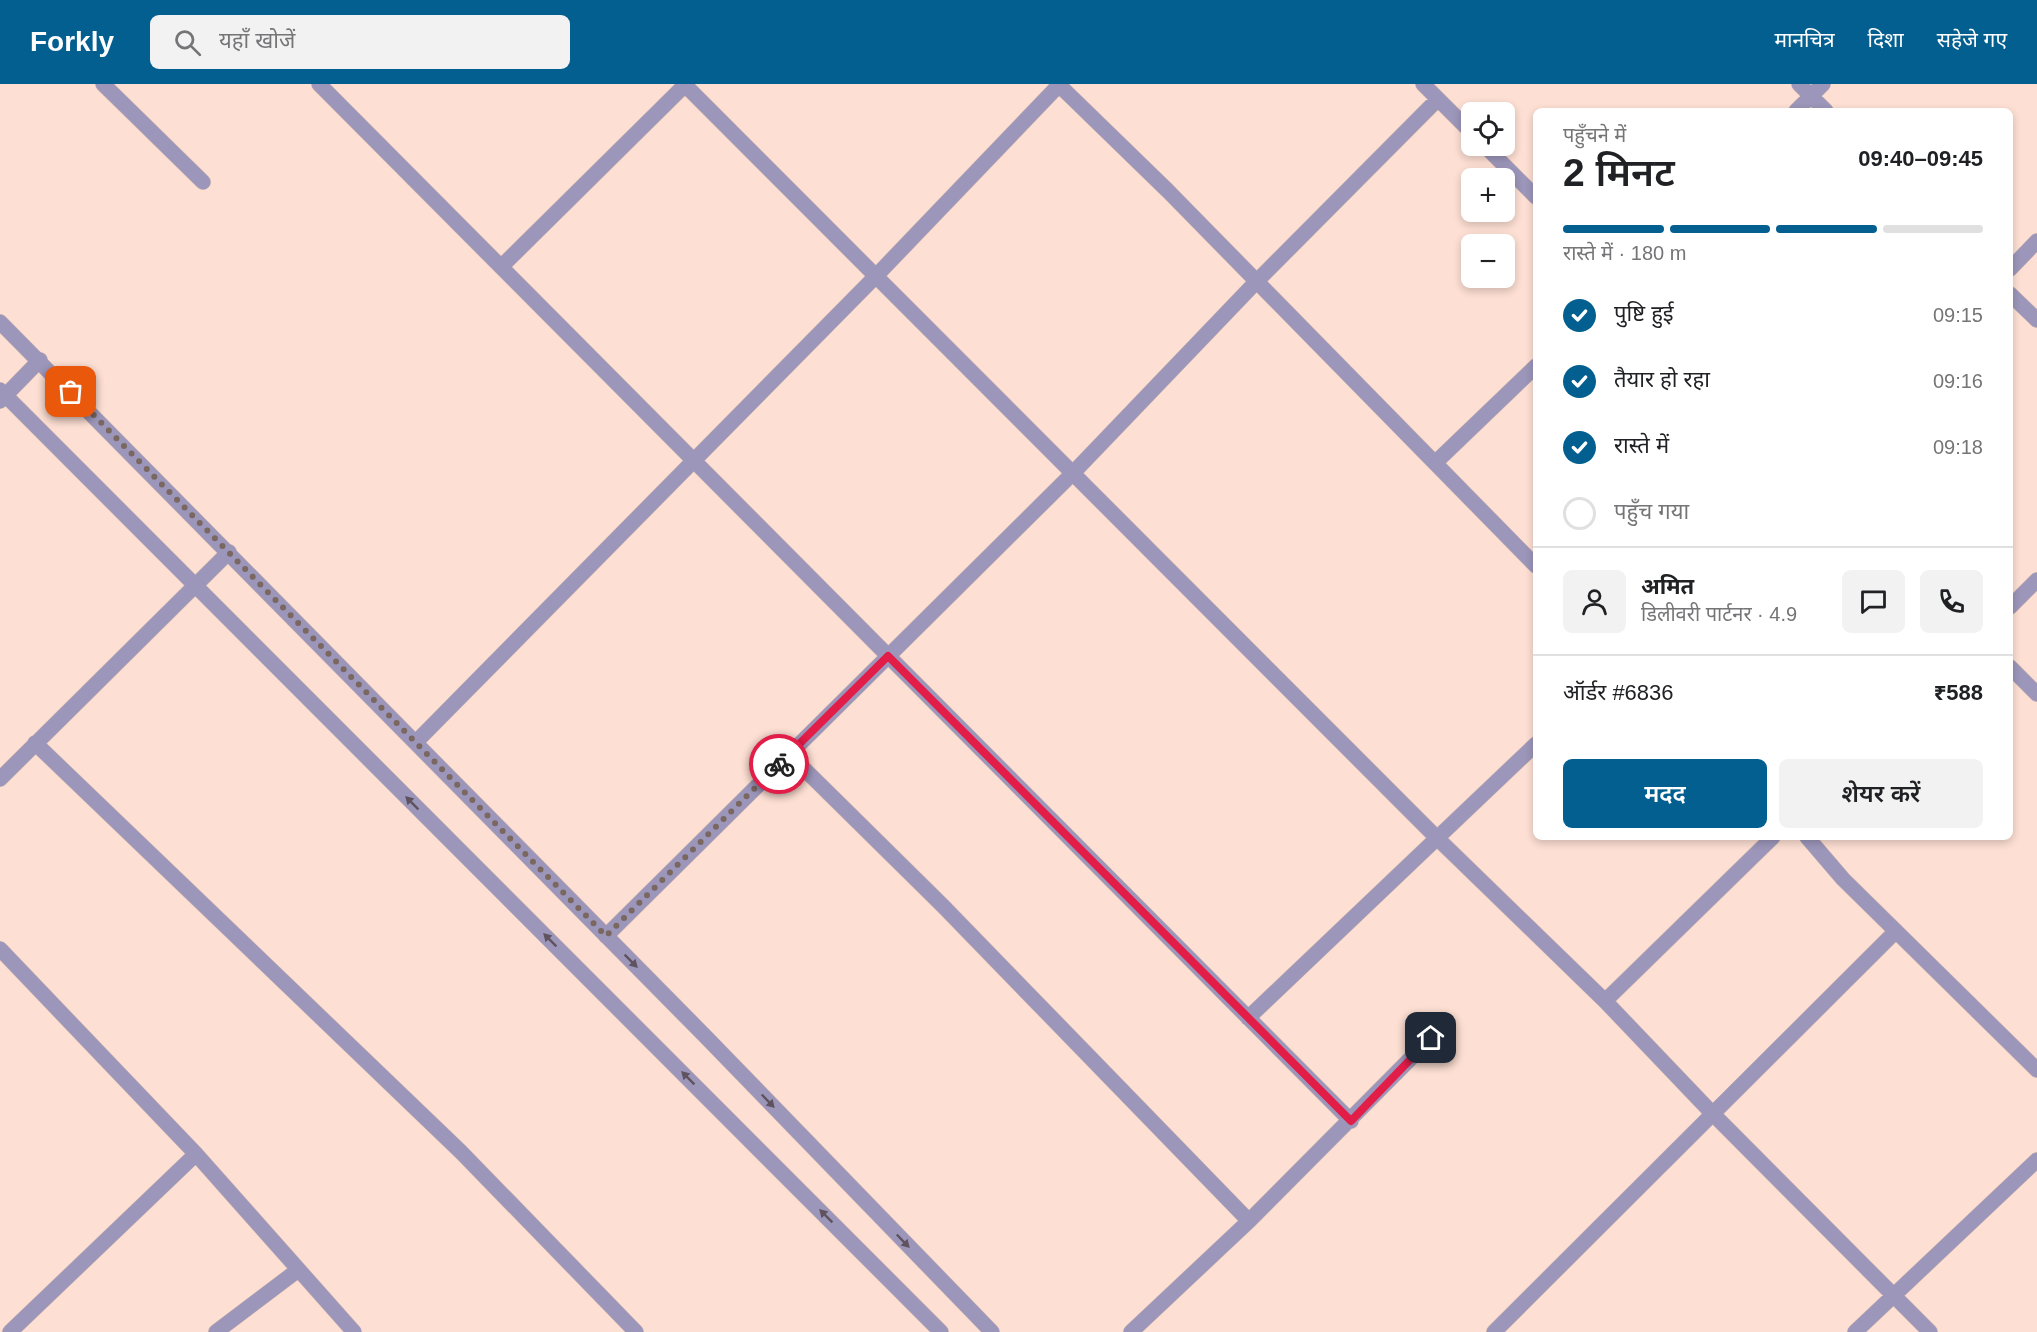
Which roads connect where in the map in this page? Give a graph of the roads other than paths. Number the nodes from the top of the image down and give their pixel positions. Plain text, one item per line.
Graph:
1 (103, 84) edge
2 (319, 84) edge
3 (685, 84) edge
4 (1059, 84) edge
5 (1423, 84) edge
6 (1799, 84) edge
7 (1823, 84) edge
8 (1811, 96) junction
9 (1438, 99) junction
10 (1799, 108) edge
11 (1823, 108) edge
12 (1461, 121) edge
13 (1495, 156) edge
14 (203, 182) dead end
15 (1533, 193) edge
16 (2037, 241) edge
17 (502, 266) junction
18 (2013, 266) edge
19 (876, 276) junction
20 (1257, 281) junction
21 (2013, 297) edge
22 (2037, 320) edge
23 (0, 322) edge
24 (40, 360) junction
25 (1533, 369) edge
26 (2, 396) edge
27 (694, 461) junction
28 (1436, 463) junction
29 (1073, 473) junction
30 (229, 552) junction
31 (1533, 563) edge
32 (2037, 580) edge
33 (196, 586) junction
34 (2013, 604) edge
35 (888, 656) junction
36 (2013, 670) edge
37 (2037, 694) edge
38 (416, 742) junction
39 (35, 743) junction
40 (1533, 747) edge
41 (789, 754) junction
42 (0, 779) edge
43 (1436, 837) junction
44 (1770, 840) edge
45 (1810, 840) edge
46 (1896, 931) junction
47 (606, 936) junction
48 (0, 949) edge
49 (1605, 1001) junction
50 (1248, 1018) junction
51 (1431, 1038) dead end
52 (2037, 1070) edge
53 (1711, 1112) junction
54 (1351, 1121) junction
55 (196, 1154) junction
56 (2037, 1160) edge
57 (1249, 1221) junction
58 (298, 1270) junction
59 (1894, 1295) junction
60 (10, 1332) edge
61 (216, 1332) edge
62 (354, 1332) edge
63 (636, 1332) edge
64 (941, 1332) edge
65 (992, 1332) edge
66 (1131, 1332) edge
67 (1494, 1332) edge
68 (1855, 1332) edge
69 (1930, 1332) edge

1 - 14 street
2 - 17 street
3 - 17 street
3 - 19 street
4 - 19 street
4 - 20 street
5 - 9 street
6 - 8 street
7 - 8 street
8 - 10 street
8 - 11 street
9 - 12 street
9 - 20 street
13 - 15 street
16 - 18 street
17 - 27 street
19 - 27 street
19 - 29 street
20 - 28 street
20 - 29 street
21 - 22 street
23 - 24 street
24 - 26 street
24 - 30 street
25 - 28 street
26 - 33 street
27 - 35 street
27 - 38 street
28 - 31 street
29 - 35 street
29 - 43 street
30 - 33 street
30 - 38 street
32 - 34 street
33 - 39 street
64 -> 33 street
35 - 41 street
35 - 50 street
36 - 37 street
38 - 47 street
39 - 42 street
39 - 63 street
40 - 43 street
41 - 47 street
41 - 57 street
43 - 49 street
43 - 50 street
44 - 49 street
45 - 46 street
46 - 52 street
46 - 53 street
47 -> 65 street
48 - 55 street
49 - 53 street
50 - 54 street
51 - 54 street
53 - 59 street
53 - 67 street
54 - 57 street
55 - 58 street
55 - 60 street
56 - 59 street
57 - 66 street
58 - 61 street
58 - 62 street
59 - 68 street
59 - 69 street

